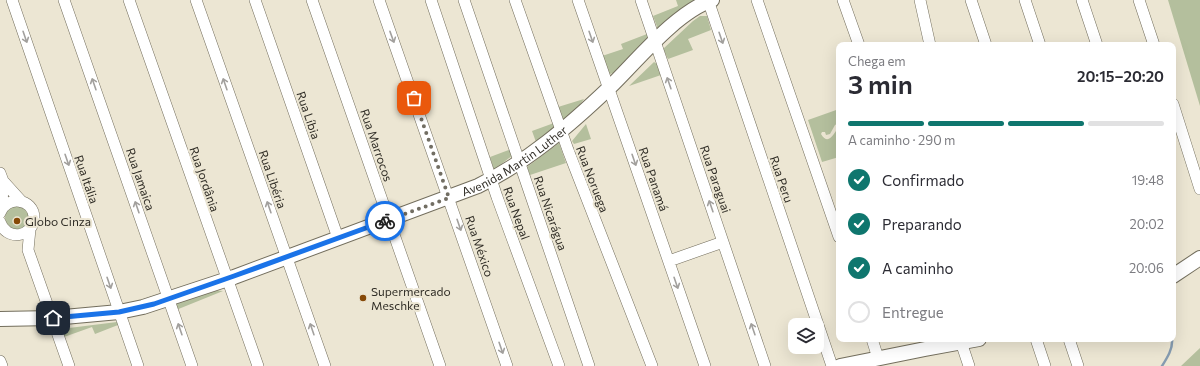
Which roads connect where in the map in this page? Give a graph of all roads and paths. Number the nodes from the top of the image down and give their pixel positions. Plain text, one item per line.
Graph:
1 (12, 0) edge
2 (64, 0) edge
3 (129, 0) edge
4 (196, 0) edge
5 (255, 0) edge
6 (312, 0) edge
7 (379, 0) edge
8 (431, 0) edge
9 (464, 0) edge
10 (515, 0) edge
11 (578, 0) edge
12 (641, 0) edge
13 (709, 0) edge
14 (757, 0) edge
15 (843, 0) edge
16 (920, 0) edge
17 (971, 0) edge
18 (1025, 0) edge
19 (1082, 0) edge
20 (1139, 0) edge
21 (655, 41) junction
22 (858, 42) edge
23 (929, 42) edge
24 (985, 42) edge
25 (1039, 42) edge
26 (1096, 42) edge
27 (1153, 42) edge
28 (609, 88) junction
29 (1176, 113) edge
30 (561, 131) junction
31 (520, 162) junction
32 (2, 177) edge
33 (491, 180) junction
34 (1200, 189) edge
35 (449, 198) junction
36 (22, 202) junction
37 (1, 211) edge
38 (389, 219) junction
39 (0, 224) edge
40 (836, 228) edge
41 (30, 229) junction
42 (338, 238) junction
43 (723, 242) junction
44 (286, 257) junction
45 (1200, 258) edge
46 (669, 261) junction
47 (1176, 274) edge
48 (227, 279) junction
49 (169, 299) junction
50 (119, 312) junction
51 (53, 318) junction
52 (0, 319) edge
53 (873, 342) edge
54 (1037, 342) edge
55 (1070, 342) edge
56 (961, 343) edge
57 (878, 358) junction
58 (0, 361) edge
59 (2, 366) edge
60 (69, 366) edge
61 (138, 366) edge
62 (192, 366) edge
63 (258, 366) edge
64 (325, 366) edge
65 (440, 366) edge
66 (507, 366) edge
67 (559, 366) edge
68 (589, 366) edge
69 (652, 366) edge
70 (705, 366) edge
71 (765, 366) edge
72 (832, 366) edge
73 (840, 366) edge
74 (969, 366) edge
75 (1045, 366) edge
76 (1078, 366) edge

1 -> 50 street, Rua Itália
49 -> 2 street, Rua Jamaica
3 - 48 street, Rua Jordânia
44 -> 4 street, Rua Libéria
5 - 42 street, Rua Líbia
6 - 38 street, Rua Marrocos
7 -> 35 street, Rua México
8 - 33 street, Rua Nepal
9 - 31 street, Rua Nicarágua
10 - 30 street, Rua Noruega
11 -> 28 street, Rua Panamá
12 - 21 street, Rua Paraguai
13 - 21 main road, Avenida Martin Luther
13 -> 72 street, Rua Peru
14 - 40 street
15 - 22 street
16 - 23 street
17 - 24 street
18 - 25 street
19 - 26 street
20 - 27 street
21 - 28 main road, Avenida Martin Luther
43 -> 21 street, Rua Paraguai
28 - 30 main road, Avenida Martin Luther
28 -> 46 street, Rua Panamá
29 - 34 street
30 - 31 main road, Avenida Martin Luther
30 - 69 street, Rua Noruega
31 - 33 main road, Avenida Martin Luther
31 - 68 street, Rua Nicarágua
32 - 36 street
32 - 37 street
33 - 35 main road, Avenida Martin Luther
33 - 67 street, Rua Nepal
35 - 38 main road, Avenida Martin Luther
35 -> 66 street, Rua México
36 - 37 street
36 - 41 street
38 - 42 main road, Avenida Martin Luther
38 - 65 street, Rua Marrocos
39 - 41 street
41 - 51 street
42 - 44 main road, Avenida Martin Luther
43 - 46 street
71 -> 43 street, Rua Paraguai
44 - 48 main road, Avenida Martin Luther
64 -> 44 street, Rua Libéria
45 - 47 main road
46 -> 70 street, Rua Panamá
48 - 49 main road, Avenida Martin Luther
48 - 63 street, Rua Jordânia
49 - 50 main road, Avenida Martin Luther
62 -> 49 street, Rua Jamaica
50 - 51 main road, Avenida Martin Luther
50 - 61 street, Rua Itália
51 - 52 main road, Avenida Martin Luther
51 - 60 street
53 - 57 street
54 - 75 street
55 - 76 street
56 - 57 main road
56 - 74 street
57 - 73 main road
58 - 59 street

